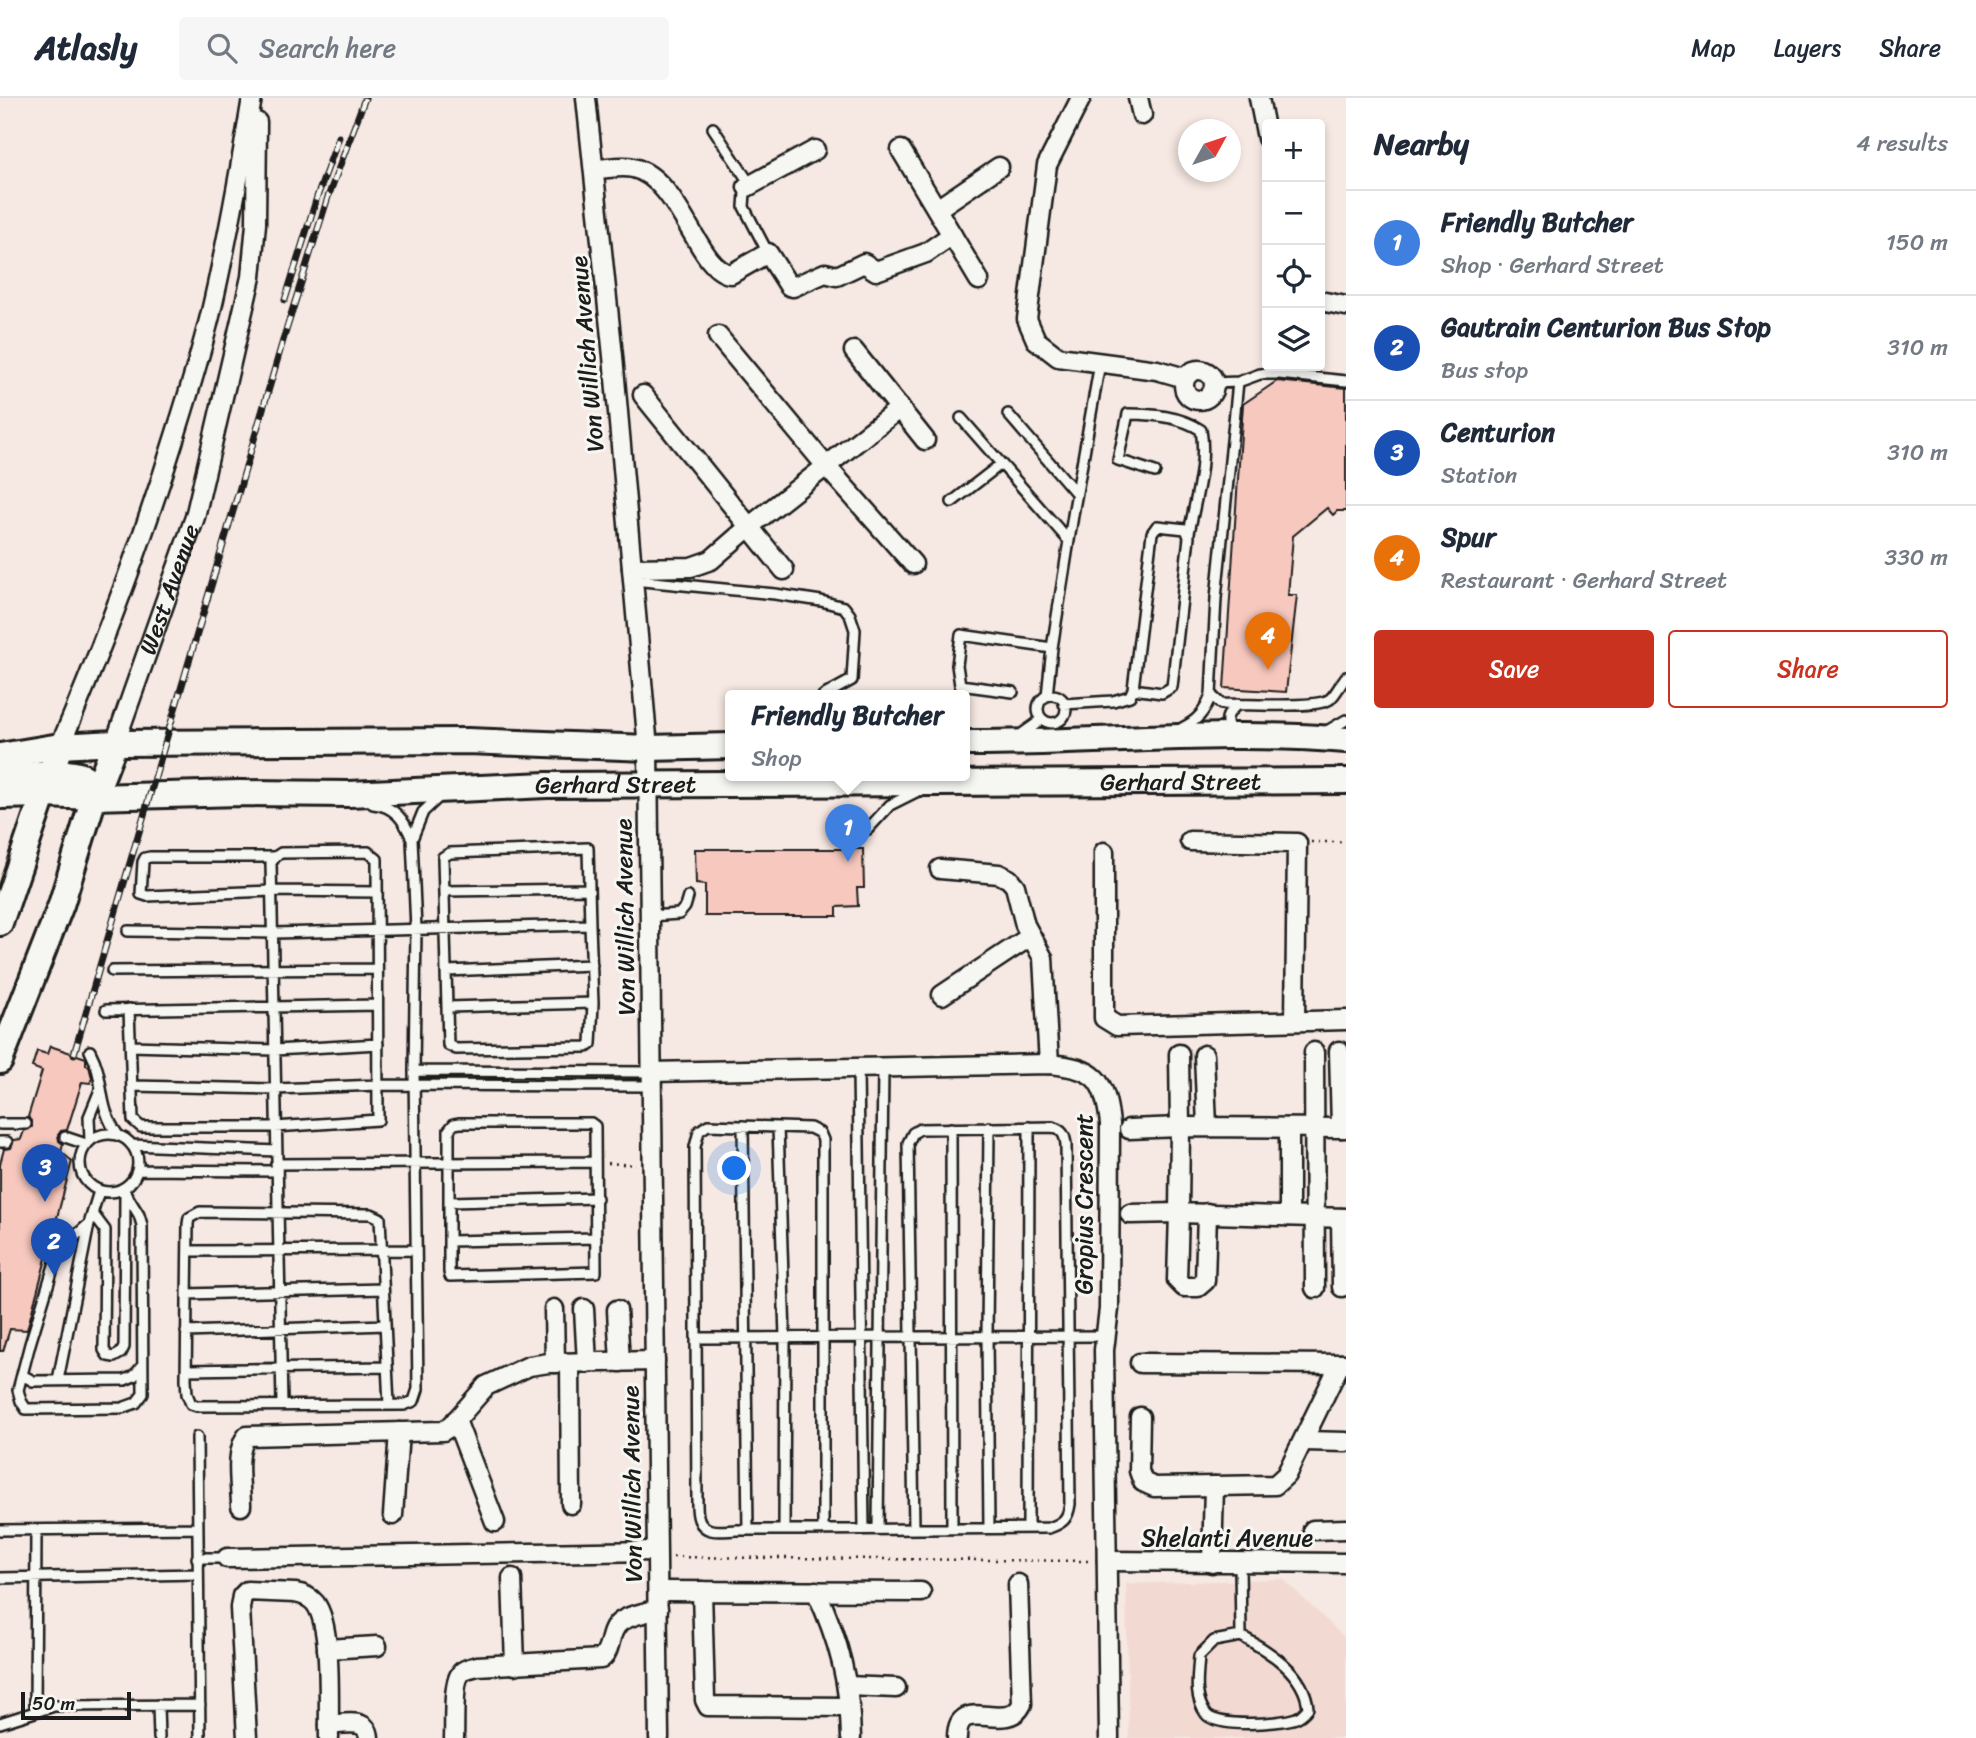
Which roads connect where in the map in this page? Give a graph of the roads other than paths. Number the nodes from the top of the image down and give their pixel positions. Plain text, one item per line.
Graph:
1 (254, 98) edge
2 (586, 98) edge
3 (1081, 98) edge
4 (1259, 98) edge
5 (1263, 119) edge
6 (713, 128) dead end
7 (815, 150) dead end
8 (901, 150) dead end
9 (999, 167) dead end
10 (594, 169) junction
11 (747, 187) junction
12 (937, 209) junction
13 (952, 235) junction
14 (768, 253) junction
15 (979, 280) dead end
16 (1325, 302) edge
17 (1346, 306) edge
18 (718, 336) dead end
19 (855, 351) dead end
20 (1100, 363) junction
21 (1185, 378) junction
22 (1346, 381) edge
23 (1238, 382) junction
24 (1214, 383) junction
25 (643, 395) dead end
26 (900, 408) junction
27 (1008, 414) dead end
28 (961, 418) dead end
29 (925, 440) dead end
30 (1001, 464) junction
31 (826, 466) junction
32 (1155, 472) dead end
33 (1076, 493) junction
34 (952, 502) dead end
35 (750, 526) junction
36 (1189, 533) junction
37 (1069, 541) junction
38 (913, 564) dead end
39 (784, 570) dead end
40 (633, 574) junction
41 (1052, 648) junction
42 (1346, 677) edge
43 (1133, 689) junction
44 (834, 690) edge
45 (1013, 692) dead end
46 (1211, 695) junction
47 (1047, 696) junction
48 (1065, 704) junction
49 (1238, 704) junction
50 (1041, 718) junction
51 (1346, 720) edge
52 (1062, 732) junction
53 (1235, 736) junction
54 (1316, 737) junction
55 (1165, 738) junction
56 (1346, 740) edge
57 (115, 743) junction
58 (970, 743) edge
59 (1009, 743) junction
60 (60, 746) junction
61 (725, 746) edge
62 (648, 748) junction
63 (0, 756) edge
64 (0, 778) edge
65 (1346, 781) edge
66 (47, 784) junction
67 (934, 784) junction
68 (648, 786) junction
69 (449, 791) junction
70 (154, 794) junction
71 (349, 794) junction
72 (0, 796) edge
73 (94, 797) junction
74 (862, 831) dead end
75 (412, 839) junction
76 (1190, 841) dead end
77 (80, 847) junction
78 (1104, 852) dead end
79 (275, 857) junction
80 (940, 869) dead end
81 (589, 889) junction
82 (272, 891) junction
83 (444, 891) junction
84 (377, 892) junction
85 (688, 897) dead end
86 (650, 916) junction
87 (0, 923) edge
88 (590, 925) junction
89 (444, 928) junction
90 (416, 929) junction
91 (377, 930) junction
92 (128, 931) dead end
93 (274, 933) junction
94 (1031, 936) junction
95 (592, 965) junction
96 (377, 969) junction
97 (112, 971) dead end
98 (274, 971) junction
99 (447, 971) junction
100 (942, 995) dead end
101 (593, 1003) junction
102 (377, 1005) junction
103 (274, 1007) junction
104 (447, 1007) junction
105 (129, 1009) junction
106 (106, 1010) dead end
107 (1295, 1020) junction
108 (1346, 1020) edge
109 (378, 1044) junction
110 (130, 1046) junction
111 (275, 1050) junction
112 (90, 1051) dead end
113 (1339, 1051) dead end
114 (1314, 1052) dead end
115 (1179, 1054) dead end
116 (1205, 1055) dead end
117 (0, 1061) edge
118 (1049, 1064) junction
119 (883, 1068) junction
120 (858, 1069) junction
121 (414, 1071) junction
122 (652, 1079) junction
123 (377, 1085) junction
124 (414, 1085) junction
125 (132, 1086) junction
126 (275, 1088) junction
127 (100, 1090) junction
128 (0, 1124) edge
129 (26, 1124) dead end
130 (743, 1126) junction
131 (1207, 1126) junction
132 (275, 1127) junction
133 (778, 1127) junction
134 (989, 1127) junction
135 (1029, 1127) junction
136 (1180, 1127) junction
137 (951, 1128) junction
138 (1289, 1128) junction
139 (1315, 1128) junction
140 (1343, 1128) edge
141 (1129, 1129) dead end
142 (118, 1135) junction
143 (65, 1137) dead end
144 (88, 1143) junction
145 (132, 1145) junction
146 (276, 1151) junction
147 (414, 1162) junction
148 (450, 1162) junction
149 (595, 1162) junction
150 (276, 1168) junction
151 (138, 1170) junction
152 (99, 1191) junction
153 (124, 1191) junction
154 (597, 1198) junction
155 (450, 1202) junction
156 (277, 1213) junction
157 (1179, 1213) junction
158 (1208, 1213) junction
159 (93, 1214) junction
160 (1130, 1214) dead end
161 (1289, 1216) junction
162 (1315, 1217) junction
163 (1343, 1218) edge
164 (89, 1224) junction
165 (596, 1238) junction
166 (449, 1241) junction
167 (415, 1250) junction
168 (188, 1251) junction
169 (278, 1252) junction
170 (382, 1252) junction
171 (1342, 1287) dead end
172 (1315, 1288) dead end
173 (383, 1289) junction
174 (279, 1292) junction
175 (187, 1294) junction
176 (554, 1309) dead end
177 (584, 1309) dead end
178 (617, 1310) dead end
179 (385, 1325) junction
180 (280, 1329) junction
181 (186, 1332) junction
182 (1069, 1335) junction
183 (862, 1336) junction
184 (880, 1336) junction
185 (913, 1336) junction
186 (951, 1336) junction
187 (987, 1336) junction
188 (1030, 1336) junction
189 (1105, 1336) junction
190 (822, 1337) junction
191 (696, 1338) junction
192 (746, 1338) junction
193 (785, 1338) junction
194 (654, 1361) junction
195 (620, 1362) junction
196 (1140, 1363) dead end
197 (571, 1364) junction
198 (1343, 1364) edge
199 (142, 1366) junction
200 (387, 1367) junction
201 (187, 1370) junction
202 (281, 1370) junction
203 (22, 1374) junction
204 (58, 1380) junction
205 (282, 1404) junction
206 (389, 1405) junction
207 (1140, 1417) dead end
208 (456, 1420) junction
209 (399, 1432) junction
210 (197, 1437) dead end
211 (1304, 1441) junction
212 (1346, 1441) edge
213 (1214, 1486) junction
214 (570, 1504) dead end
215 (241, 1506) dead end
216 (393, 1515) dead end
217 (495, 1522) dead end
218 (197, 1528) junction
219 (914, 1528) junction
220 (951, 1528) junction
221 (989, 1528) junction
222 (1028, 1528) junction
223 (864, 1529) junction
224 (878, 1529) junction
225 (1346, 1529) edge
226 (0, 1530) edge
227 (36, 1530) junction
228 (748, 1530) junction
229 (784, 1530) junction
230 (823, 1530) junction
231 (1313, 1530) dead end
232 (655, 1554) junction
233 (197, 1558) junction
234 (227, 1558) joint
235 (1107, 1562) junction
236 (1212, 1563) junction
237 (1240, 1563) junction
238 (1346, 1563) edge
239 (198, 1574) junction
240 (36, 1577) junction
241 (0, 1578) edge
242 (512, 1578) dead end
243 (1018, 1584) dead end
244 (658, 1591) junction
245 (702, 1591) junction
246 (816, 1591) junction
247 (921, 1592) dead end
248 (657, 1609) junction
249 (1241, 1636) junction
250 (377, 1646) dead end
251 (327, 1649) junction
252 (515, 1665) junction
253 (847, 1686) junction
254 (896, 1688) dead end
255 (158, 1705) junction
256 (200, 1705) junction
257 (850, 1707) junction
258 (34, 1712) junction
259 (0, 1723) edge
260 (329, 1731) edge
261 (159, 1738) edge
262 (200, 1738) edge
263 (247, 1738) edge
264 (369, 1738) edge
265 (454, 1738) edge
266 (659, 1738) edge
267 (851, 1738) edge
268 (957, 1738) edge
269 (1109, 1738) edge

1 - 57 street, West Avenue
1 - 60 street, West Avenue
2 - 10 street, Von Willich Avenue
3 - 20 street
4 - 5 street
6 - 11 lane
7 - 11 street
8 - 12 street
9 - 12 street
10 - 14 street
10 - 40 street, Von Willich Avenue
11 - 14 lane
12 - 13 street
13 - 14 street
13 - 15 street
16 - 17 street
18 - 31 street
19 - 26 street
20 - 21 street
20 - 33 lane
21 - 24 street
21 - 24 street
22 - 23 lane
23 - 24 lane
23 - 46 lane
25 - 35 street
26 - 29 street
26 - 31 street
27 - 33 lane
28 - 30 lane
30 - 34 lane
30 - 37 lane
31 - 35 street
31 - 38 street
32 - 36 lane
33 - 37 lane
35 - 39 street
35 - 40 street
36 - 43 lane
36 - 43 lane
37 - 41 lane
40 - 44 lane
40 - 62 street, Von Willich Avenue
41 - 45 lane
41 - 47 lane
42 - 49 lane
43 - 48 lane
46 - 49 lane
46 - 55 lane
47 - 48 lane
47 - 50 lane
48 - 52 lane
49 - 53 lane
50 - 52 lane
50 - 59 lane
51 - 54 lane
52 - 55 street, Gerhard Street
52 - 59 street, Gerhard Street
53 - 54 street, Gerhard Street
53 - 55 street, Gerhard Street
54 - 56 street, Gerhard Street
57 - 60 street, Gerhard Street
57 - 62 street, Gerhard Street
57 - 73 street, West Avenue
58 - 59 street, Gerhard Street
60 - 63 street, Gerhard Street
60 - 66 street, West Avenue
61 - 62 street, Gerhard Street
62 - 68 street, Von Willich Avenue
64 - 66 street
65 - 67 street, Gerhard Street
66 - 72 street
66 - 73 street, Gerhard Street
66 - 87 street, West Avenue
67 - 68 street, Gerhard Street
67 - 74 lane
68 - 69 street, Gerhard Street
68 - 86 street, Von Willich Avenue
69 - 71 street, Gerhard Street
69 - 75 lane
70 - 71 street, Gerhard Street
70 - 73 street, Gerhard Street
70 - 77 street
71 - 75 lane
73 - 77 street, West Avenue
75 - 90 lane
76 - 107 street
77 - 117 street, West Avenue
78 - 107 street
79 - 82 lane
79 - 82 lane
79 - 84 lane
80 - 94 street
81 - 83 lane
81 - 83 lane
81 - 88 lane
82 - 84 lane
82 - 93 lane
83 - 89 lane
84 - 91 lane
85 - 86 lane
86 - 122 street, Von Willich Avenue
88 - 89 lane
88 - 95 lane
89 - 90 lane
89 - 99 lane
90 - 91 lane
90 - 121 lane
91 - 93 lane
91 - 96 lane
92 - 93 lane
93 - 98 lane
94 - 100 street
94 - 118 street
95 - 99 lane
95 - 101 lane
96 - 98 lane
96 - 102 lane
97 - 98 lane
98 - 103 lane
99 - 104 lane
101 - 104 lane
101 - 104 lane
102 - 103 lane
102 - 109 lane
103 - 105 lane
103 - 111 lane
105 - 106 lane
105 - 110 lane
107 - 108 street
109 - 111 lane
109 - 123 lane
110 - 111 lane
110 - 125 lane
111 - 126 lane
112 - 127 lane
113 - 140 street
114 - 139 street
115 - 136 street
116 - 131 street
118 - 119 street, Gropius Crescent
118 - 189 street, Gropius Crescent
119 - 120 street, Gropius Crescent
119 - 184 lane
120 - 122 street, Gropius Crescent
120 - 183 lane
121 - 122 lane
121 - 124 lane
122 - 124 lane
122 - 194 street, Von Willich Avenue
123 - 124 lane
123 - 126 lane
123 - 132 lane
124 - 147 lane
125 - 126 lane
125 - 132 lane
126 - 132 lane
127 - 142 lane
127 - 144 lane
128 - 129 lane
130 - 133 lane
130 - 191 lane
130 - 192 lane
131 - 136 street
131 - 138 street
132 - 146 lane
133 - 190 lane
133 - 193 lane
134 - 135 lane
134 - 137 lane
134 - 187 lane
135 - 182 lane
135 - 188 lane
136 - 141 street
136 - 157 street
137 - 185 lane
137 - 186 lane
138 - 139 street
138 - 161 street
139 - 140 street
139 - 162 street
142 - 144 lane
142 - 145 lane
143 - 144 lane
144 - 152 lane
145 - 146 lane
145 - 151 lane
146 - 150 lane
147 - 148 lane
147 - 150 lane
147 - 167 lane
148 - 149 lane
148 - 149 lane
148 - 155 lane
149 - 154 lane
150 - 151 lane
150 - 156 lane
151 - 153 lane
152 - 153 lane
152 - 159 lane
153 - 159 lane
153 - 199 lane
154 - 155 lane
154 - 165 lane
155 - 166 lane
156 - 168 lane
156 - 169 lane
156 - 170 lane
157 - 158 street
157 - 158 street
157 - 160 street
158 - 161 street
159 - 164 lane
161 - 162 street
162 - 163 street
162 - 172 street
163 - 171 street
164 - 203 lane
164 - 204 lane
165 - 166 lane
165 - 166 lane
167 - 170 lane
167 - 206 lane
168 - 169 lane
168 - 175 lane
169 - 170 lane
169 - 174 lane
170 - 173 lane
173 - 174 lane
173 - 179 lane
174 - 175 lane
174 - 180 lane
175 - 181 lane
176 - 197 street
177 - 197 street
178 - 195 street
179 - 180 lane
179 - 200 lane
180 - 181 lane
180 - 202 lane
181 - 201 lane
182 - 188 lane
182 - 189 lane
182 - 222 lane
183 - 184 lane
183 - 190 lane
183 - 223 lane
184 - 185 lane
184 - 224 lane
185 - 186 lane
185 - 219 lane
186 - 187 lane
186 - 220 lane
187 - 188 lane
187 - 221 lane
188 - 222 lane
189 - 235 street, Gropius Crescent
190 - 193 lane
190 - 230 lane
191 - 192 lane
191 - 228 lane
192 - 193 lane
192 - 228 lane
193 - 229 lane
194 - 195 street
194 - 232 street, Von Willich Avenue
195 - 197 street
196 - 198 street
197 - 208 street
197 - 214 street
198 - 211 street
199 - 203 lane
199 - 204 lane
200 - 202 lane
200 - 206 lane
201 - 202 lane
201 - 205 lane
202 - 205 lane
203 - 204 lane
205 - 206 lane
207 - 213 street
208 - 209 street
208 - 217 street
209 - 215 street
209 - 216 street
210 - 218 lane
211 - 212 street
211 - 213 street
213 - 236 street
218 - 227 lane
218 - 233 lane
219 - 220 lane
219 - 224 lane
220 - 221 lane
221 - 222 lane
223 - 224 lane
223 - 230 lane
225 - 231 street
226 - 227 lane
227 - 240 lane
228 - 229 lane
229 - 230 lane
232 - 234 street
232 - 244 street, Von Willich Avenue
233 - 234 lane
233 - 239 lane
235 - 236 street, Shelanti Avenue
235 - 269 street, Gropius Crescent
236 - 237 street, Shelanti Avenue
237 - 238 street, Shelanti Avenue
237 - 249 lane
239 - 240 lane
239 - 256 lane
240 - 241 lane
240 - 258 lane
242 - 252 street
243 - 268 street
244 - 245 street
244 - 248 street, Von Willich Avenue
245 - 246 street
245 - 257 street
246 - 247 street
246 - 253 street
248 - 252 street
248 - 266 street, Von Willich Avenue
249 - 249 lane
250 - 251 street
251 - 260 street
251 - 263 street
252 - 265 street
253 - 254 street
253 - 257 street
255 - 256 lane
255 - 258 lane
255 - 261 lane
256 - 262 lane
257 - 267 street
258 - 259 lane
260 - 264 street

